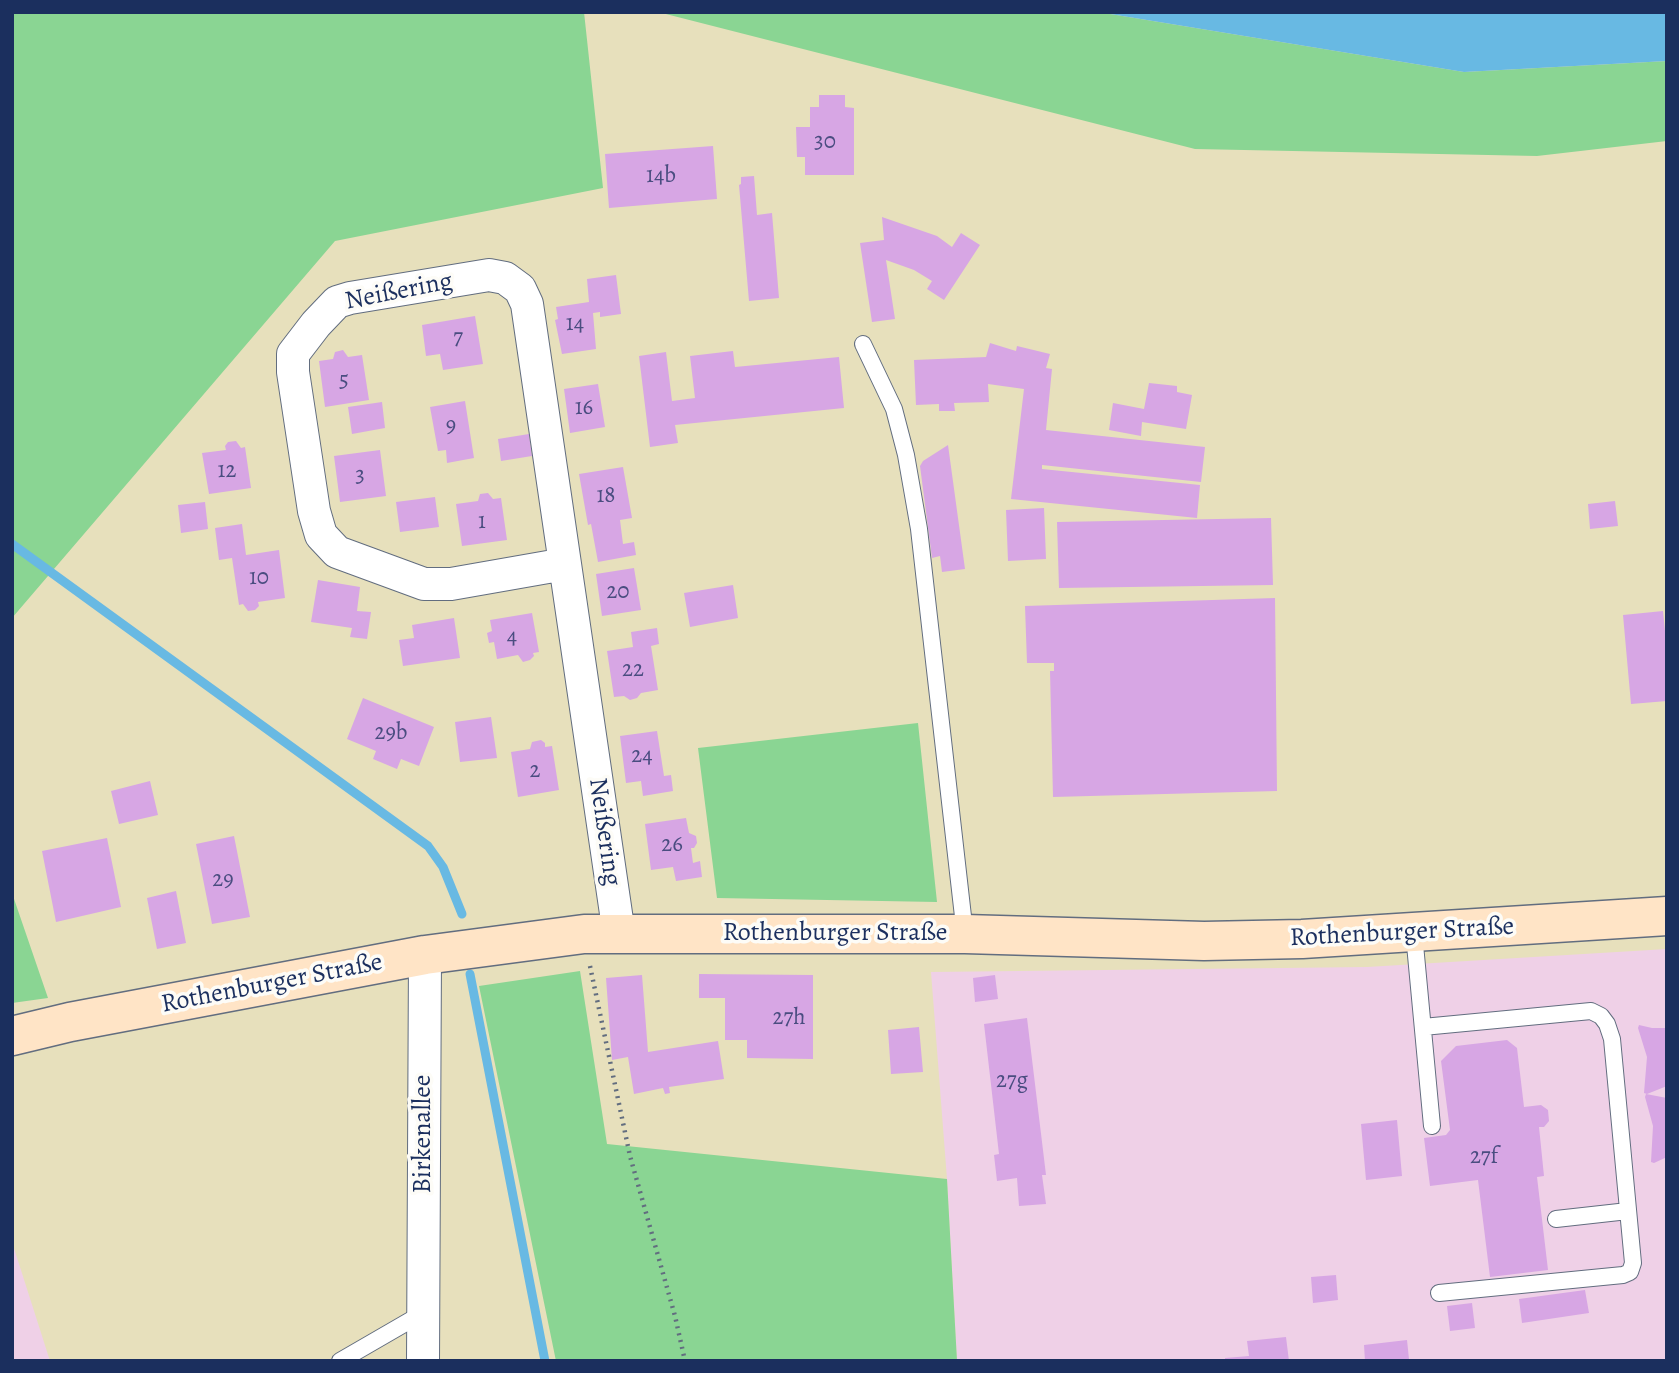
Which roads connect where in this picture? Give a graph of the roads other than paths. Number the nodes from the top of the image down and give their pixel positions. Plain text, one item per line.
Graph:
1 (863, 344) dead end
2 (565, 564) junction
3 (1667, 916) edge
4 (601, 934) junction
5 (965, 934) junction
6 (1414, 934) junction
7 (425, 955) junction
8 (1423, 1027) junction
9 (12, 1036) edge
10 (1432, 1126) dead end
11 (1628, 1211) junction
12 (1556, 1219) dead end
13 (1439, 1293) dead end
14 (423, 1312) junction
15 (340, 1361) edge
16 (423, 1361) edge

1 - 5 lane
2 - 2 street, Neißering
2 - 4 street, Neißering
3 - 6 street, Rothenburger Straße
4 - 5 street, Rothenburger Straße
4 - 7 street, Rothenburger Straße
5 - 6 street, Rothenburger Straße
6 - 8 lane
7 - 9 street, Rothenburger Straße
7 - 14 street, Birkenallee
8 - 10 lane
8 - 11 lane
11 - 12 lane
11 - 13 lane
14 - 15 lane
14 - 16 street, Birkenallee

